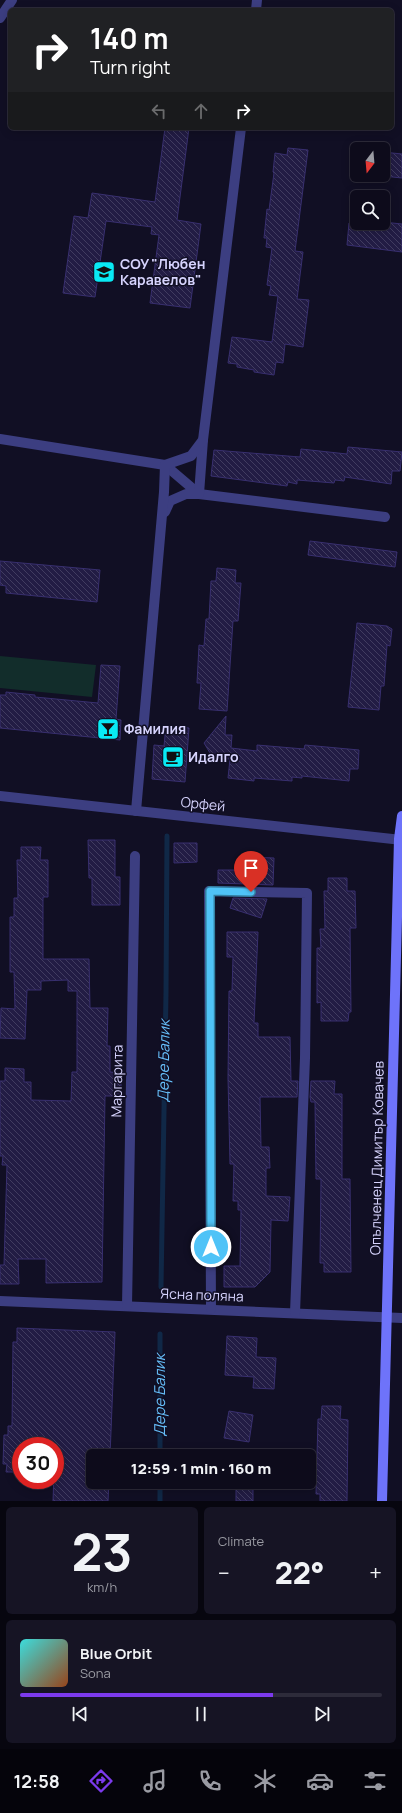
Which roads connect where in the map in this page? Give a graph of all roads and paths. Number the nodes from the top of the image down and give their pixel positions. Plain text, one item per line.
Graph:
1 (12, 0) edge
2 (0, 18) edge
3 (242, 130) edge
4 (0, 440) edge
5 (203, 440) junction
6 (165, 465) junction
7 (199, 494) junction
8 (385, 517) dead end
9 (161, 522) junction
10 (0, 796) edge
11 (136, 811) junction
12 (402, 816) edge
13 (401, 840) edge
14 (135, 856) dead end
15 (0, 1302) edge
16 (127, 1306) junction
17 (211, 1309) junction
18 (295, 1313) junction
19 (387, 1317) junction
20 (402, 1318) edge
21 (382, 1501) edge

1 - 2 street
3 - 5 street
4 - 6 street
5 - 6 street
5 - 7 street
6 - 7 street
6 - 9 street
7 - 8 street
7 - 9 street
9 - 11 street
10 - 11 street, Орфей
11 - 13 street, Орфей
12 - 13 street, Опълченец Димитър Ковачев
13 - 19 street, Опълченец Димитър Ковачев
14 - 16 street, Маргарита
15 - 16 street, Ясна поляна
16 - 17 street, Ясна поляна
17 - 18 street, Ясна поляна
17 - 18 street
18 - 19 street, Ясна поляна
19 - 20 street, Ясна поляна
19 - 21 street, Опълченец Димитър Ковачев

